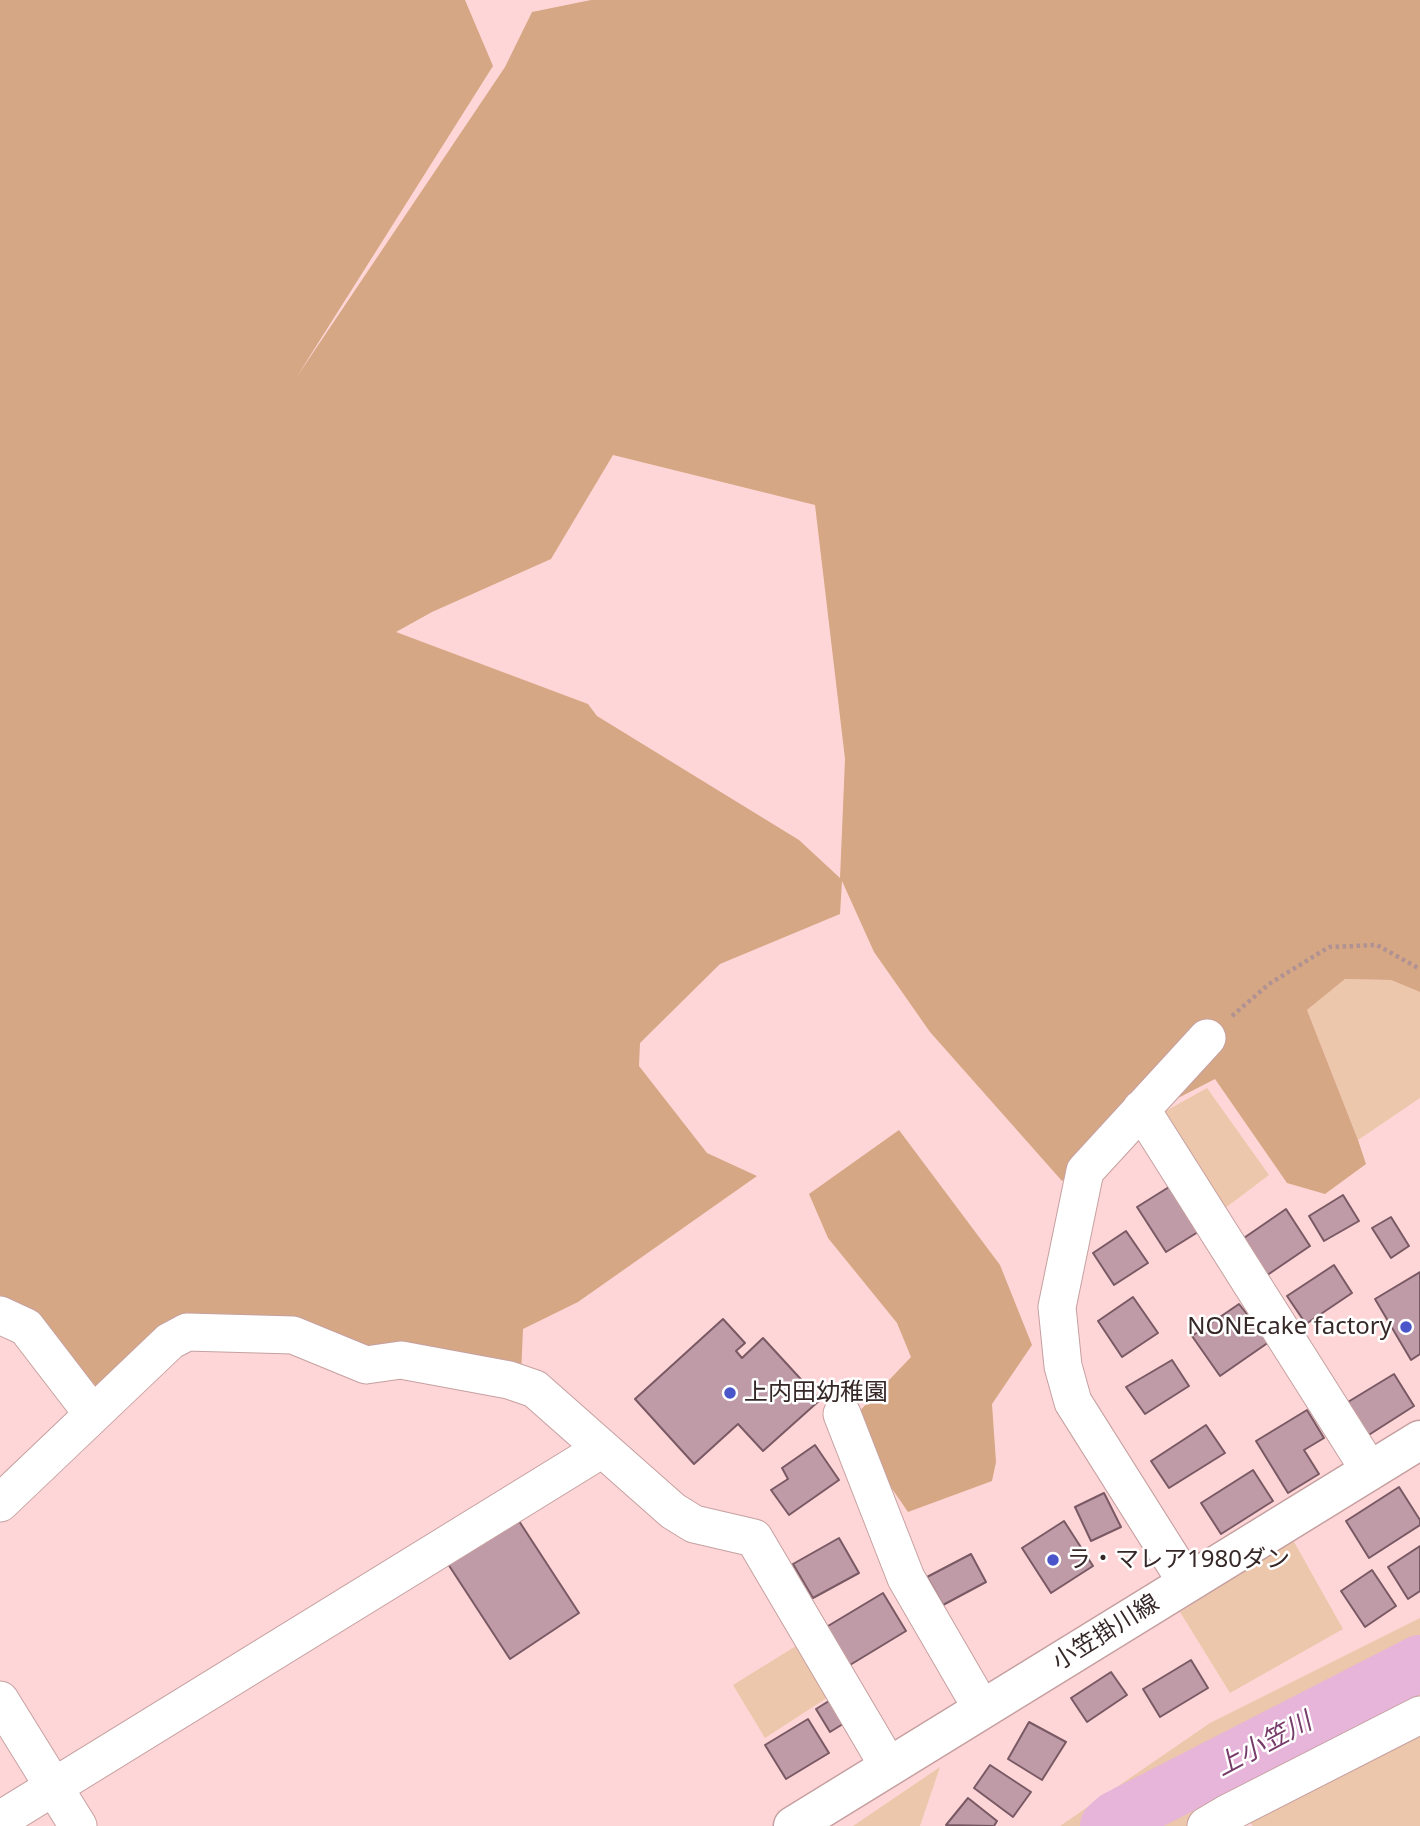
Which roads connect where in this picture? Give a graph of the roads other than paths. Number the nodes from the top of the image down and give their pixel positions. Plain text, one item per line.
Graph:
1 (1207, 1038) road end
2 (1142, 1109) junction
3 (0, 1315) edge
4 (92, 1413) junction
5 (842, 1413) dead end
6 (1420, 1440) edge
7 (603, 1449) junction
8 (1370, 1471) junction
9 (0, 1503) edge
10 (1188, 1583) junction
11 (0, 1700) edge
12 (982, 1709) junction
13 (1420, 1715) edge
14 (889, 1767) junction
15 (47, 1776) junction
16 (0, 1820) edge
17 (78, 1826) edge
18 (793, 1826) edge
19 (1206, 1826) edge

1 - 2 street
2 - 8 street
2 - 10 street
3 - 4 street
4 - 7 street
4 - 9 street
5 - 12 street
6 - 8 main road, 小笠掛川線
7 - 14 street
7 - 15 street
8 - 10 main road, 小笠掛川線
10 - 12 main road, 小笠掛川線
11 - 15 street
12 - 14 main road, 小笠掛川線
13 - 19 street
14 - 18 main road, 小笠掛川線
15 - 16 street
15 - 17 street

